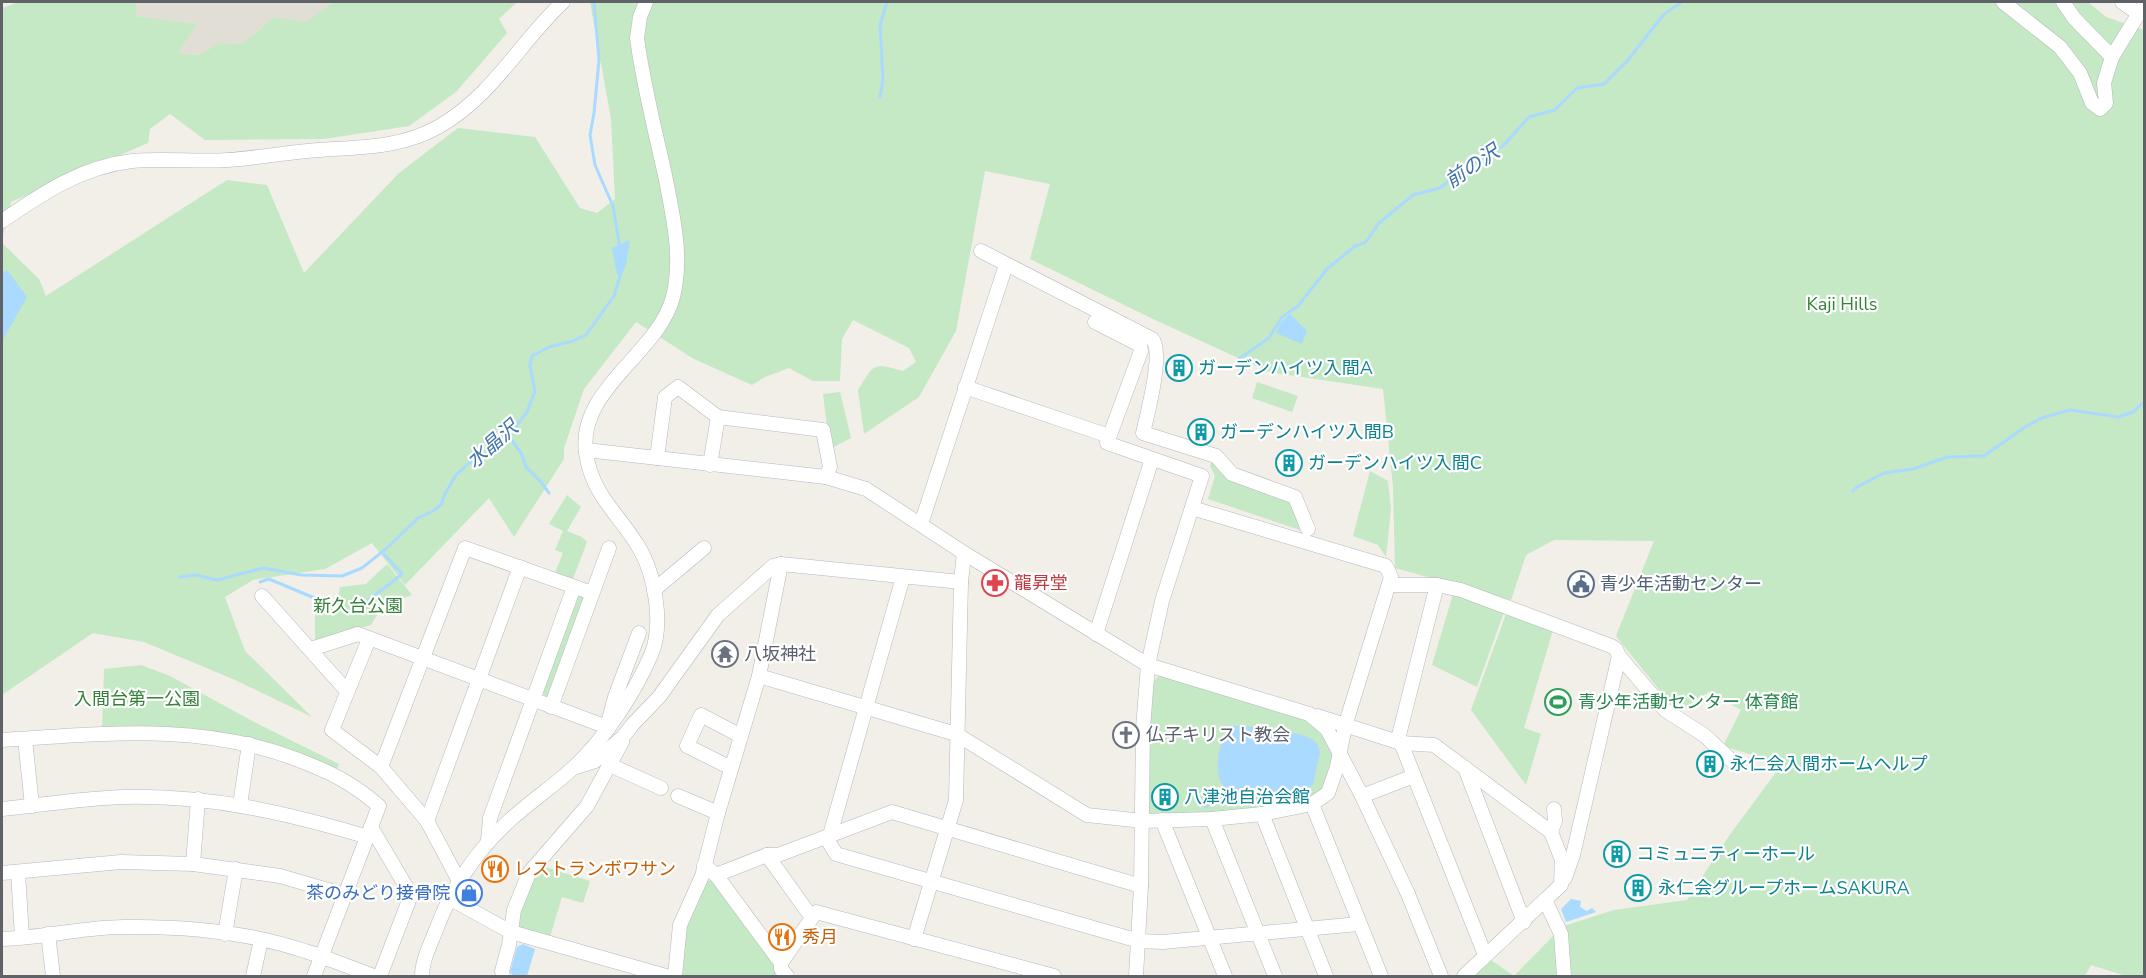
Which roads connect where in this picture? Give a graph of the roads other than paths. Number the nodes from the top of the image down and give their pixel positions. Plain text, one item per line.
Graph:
1 (563, 2) edge
2 (646, 2) edge
3 (2003, 2) edge
4 (2063, 2) edge
5 (2122, 2) edge
6 (2142, 9) edge
7 (2112, 57) junction
8 (2, 221) edge
9 (981, 251) dead end
10 (1006, 265) junction
11 (1095, 322) dead end
12 (965, 387) junction
13 (718, 417) junction
14 (1109, 436) junction
15 (586, 450) junction
16 (657, 458) junction
17 (1152, 459) junction
18 (710, 465) junction
19 (826, 477) junction
20 (1192, 508) junction
21 (921, 524) junction
22 (1308, 529) dead end
23 (609, 548) dead end
24 (704, 548) dead end
25 (964, 553) junction
26 (781, 564) junction
27 (520, 567) junction
28 (903, 577) junction
29 (961, 582) junction
30 (1389, 585) junction
31 (1437, 585) junction
32 (574, 586) junction
33 (654, 590) junction
34 (592, 593) junction
35 (262, 596) dead end
36 (639, 633) dead end
37 (1096, 634) junction
38 (369, 639) junction
39 (311, 650) junction
40 (1619, 656) junction
41 (423, 659) junction
42 (1148, 665) junction
43 (759, 676) junction
44 (478, 679) junction
45 (347, 691) junction
46 (533, 700) junction
47 (551, 706) junction
48 (866, 708) junction
49 (1309, 714) junction
50 (1345, 726) junction
51 (607, 727) junction
52 (956, 734) junction
53 (741, 736) junction
54 (623, 737) junction
55 (25, 739) junction
56 (2, 740) edge
57 (1401, 743) junction
58 (249, 744) junction
59 (1339, 751) junction
60 (1732, 761) dead end
61 (610, 765) junction
62 (381, 767) junction
63 (573, 768) junction
64 (731, 768) junction
65 (1465, 768) junction
66 (1414, 776) junction
67 (661, 788) dead end
68 (678, 796) dead end
69 (1362, 796) junction
70 (198, 800) junction
71 (1312, 804) junction
72 (240, 805) junction
73 (32, 806) junction
74 (2, 809) edge
75 (1554, 809) dead end
76 (718, 813) junction
77 (1262, 814) junction
78 (1212, 819) junction
79 (1143, 820) junction
80 (1162, 820) junction
81 (427, 821) junction
82 (947, 829) junction
83 (370, 832) junction
84 (1551, 832) junction
85 (827, 836) junction
86 (488, 841) junction
87 (767, 855) junction
88 (193, 864) junction
89 (704, 865) junction
90 (236, 870) junction
91 (18, 872) junction
92 (2, 873) edge
93 (716, 875) junction
94 (459, 881) junction
95 (931, 881) junction
96 (1561, 885) junction
97 (1141, 886) junction
98 (345, 895) junction
99 (449, 898) junction
100 (1545, 900) junction
101 (807, 911) dead end
102 (1524, 921) junction
103 (1359, 924) junction
104 (1306, 929) junction
105 (511, 932) junction
106 (48, 934) junction
107 (225, 934) junction
108 (1258, 934) junction
109 (22, 937) junction
110 (1210, 938) junction
111 (2, 939) edge
112 (914, 939) junction
113 (261, 940) junction
114 (1139, 941) junction
115 (1485, 956) junction
116 (321, 957) junction
117 (784, 970) edge
118 (1002, 970) edge
119 (53, 976) edge
120 (253, 976) edge
121 (314, 976) edge
122 (374, 976) edge
123 (380, 976) edge
124 (422, 976) edge
125 (503, 976) edge
126 (666, 976) edge
127 (675, 976) edge
128 (1054, 976) edge
129 (1137, 976) edge
130 (1225, 976) edge
131 (1275, 976) edge
132 (1326, 976) edge
133 (1381, 976) edge
134 (1442, 976) edge
135 (1464, 976) edge
136 (1564, 976) edge

1 - 8 street
2 - 15 street
3 - 7 street
4 - 7 street
5 - 6 street
6 - 7 street
9 - 10 street
10 - 12 street
10 - 22 street
11 - 14 street
12 - 14 street
12 - 21 street
13 - 16 street
13 - 18 street
13 - 19 street
14 - 17 street
15 - 16 street
15 - 33 street
16 - 18 street
17 - 20 street
17 - 37 street
18 - 19 street
19 - 21 street
20 - 30 street
20 - 42 street
21 - 25 street
23 - 34 street
24 - 33 street
25 - 29 street
25 - 37 street
26 - 28 street
26 - 43 street
26 - 54 street
27 - 32 street
27 - 41 street
27 - 44 street
28 - 29 street
28 - 48 street
29 - 52 street
30 - 31 street
30 - 50 street
31 - 40 street
31 - 57 street
32 - 34 street
32 - 46 street
33 - 51 street
34 - 47 street
35 - 39 street
36 - 51 street
37 - 42 street
38 - 39 street
38 - 41 street
38 - 45 street
39 - 45 street
40 - 60 street
40 - 96 street
41 - 44 street
41 - 62 street
42 - 49 street
42 - 79 street
43 - 48 street
43 - 53 street
44 - 46 street
44 - 81 street
45 - 62 street
46 - 47 street
46 - 86 street
47 - 51 street
48 - 52 street
48 - 85 street
49 - 50 street
49 - 59 street
50 - 57 street
50 - 59 street
51 - 63 street
52 - 79 street
52 - 82 street
53 - 64 street
53 - 64 street
54 - 61 street
54 - 63 street
55 - 56 street
55 - 58 street
55 - 73 street
57 - 65 street
57 - 66 street
58 - 72 street
58 - 83 street
59 - 69 street
59 - 71 street
61 - 67 street
61 - 105 street
62 - 81 street
63 - 86 street
64 - 76 street
65 - 84 street
65 - 102 street
66 - 69 street
66 - 115 street
68 - 76 street
69 - 134 street
70 - 72 street
70 - 73 street
70 - 88 street
71 - 77 street
71 - 103 street
72 - 83 street
73 - 74 street
75 - 84 street
76 - 89 street
77 - 78 street
77 - 104 street
78 - 80 street
78 - 108 street
79 - 80 street
79 - 97 street
80 - 110 street
81 - 94 street
82 - 85 street
82 - 95 street
82 - 97 street
83 - 98 street
83 - 123 street
84 - 96 street
85 - 87 street
85 - 95 street
86 - 94 street
87 - 93 street
87 - 101 street
88 - 90 street
88 - 91 street
89 - 93 street
89 - 127 street
90 - 98 street
90 - 107 street
91 - 92 street
91 - 109 street
93 - 117 street
94 - 99 street
95 - 112 street
95 - 114 street
96 - 100 street
97 - 114 street
98 - 116 street
99 - 105 street
99 - 124 street
100 - 102 street
100 - 136 street
102 - 115 street
103 - 104 street
103 - 133 street
104 - 108 street
104 - 132 street
105 - 125 street
105 - 126 street
106 - 107 street
106 - 109 street
106 - 119 street
107 - 113 street
108 - 110 street
108 - 131 street
109 - 111 street
110 - 114 street
110 - 130 street
112 - 117 street
112 - 118 street
113 - 116 street
113 - 120 street
114 - 129 street
115 - 135 street
116 - 121 street
116 - 122 street
118 - 128 street

